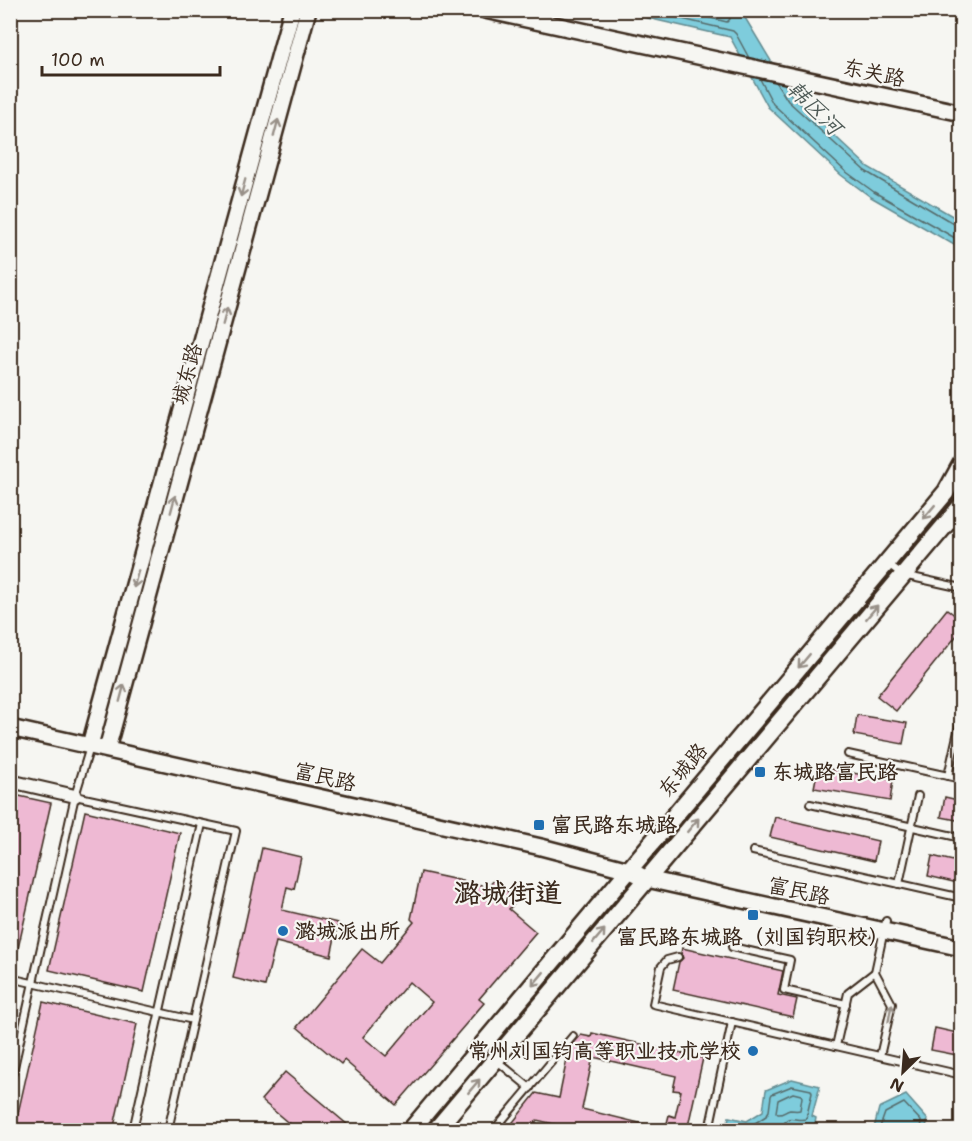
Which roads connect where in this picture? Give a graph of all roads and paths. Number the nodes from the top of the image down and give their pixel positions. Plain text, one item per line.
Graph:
1 (292, 10) edge
2 (308, 10) edge
3 (485, 10) edge
4 (962, 113) edge
5 (962, 464) edge
6 (962, 505) edge
7 (887, 562) junction
8 (903, 575) junction
9 (962, 588) edge
10 (962, 713) edge
11 (10, 728) edge
12 (90, 745) junction
13 (107, 749) junction
14 (848, 754) dead end
15 (948, 776) junction
16 (962, 779) edge
17 (10, 781) edge
18 (75, 796) junction
19 (918, 796) dead end
20 (810, 804) dead end
21 (202, 824) junction
22 (911, 827) junction
23 (962, 838) edge
24 (753, 851) dead end
25 (629, 870) junction
26 (651, 874) junction
27 (899, 884) junction
28 (962, 898) edge
29 (885, 926) junction
30 (962, 938) edge
31 (732, 947) dead end
32 (962, 948) edge
33 (678, 957) dead end
34 (875, 972) junction
35 (10, 978) edge
36 (33, 983) junction
37 (846, 1004) junction
38 (159, 1012) junction
39 (193, 1020) junction
40 (732, 1022) junction
41 (573, 1036) dead end
42 (836, 1046) junction
43 (880, 1056) junction
44 (495, 1060) junction
45 (962, 1075) edge
46 (10, 1085) edge
47 (530, 1088) junction
48 (133, 1131) edge
49 (168, 1131) edge
50 (411, 1131) edge
51 (436, 1131) edge
52 (494, 1131) edge
53 (709, 1131) edge

1 -> 12 street, 城东路
13 -> 2 street, 城东路
3 - 4 street, 东关路
5 -> 7 main road, 东城路
6 - 8 main road, 东城路
7 - 8 lane
7 -> 25 main road, 东城路
8 - 9 lane
26 -> 8 main road, 东城路
10 - 15 lane
11 - 12 street, 富民路
12 - 13 street, 富民路
12 - 18 lane
13 - 25 street, 富民路
14 - 15 lane
15 - 16 lane
17 - 18 street
18 - 21 lane
18 - 36 lane
19 - 22 lane
20 - 22 lane
21 - 38 lane
21 - 39 lane
22 - 23 lane
22 - 27 lane
24 - 27 lane
25 - 26 street, 富民路
25 -> 50 main road, 东城路
26 - 29 street, 富民路
44 -> 26 main road, 东城路
27 - 28 lane
29 - 30 street, 富民路
29 - 32 street, 富民路
29 - 34 lane
31 - 37 lane
33 - 40 lane
34 - 37 lane
43 -> 34 lane
35 - 36 lane
36 - 38 lane
36 - 46 lane
37 - 42 lane
38 - 39 lane
38 - 48 lane
39 - 49 lane
40 - 42 lane
40 - 53 lane
41 - 47 lane
42 - 43 lane
43 - 45 lane
44 - 47 lane
51 -> 44 main road, 东城路
47 - 52 lane

